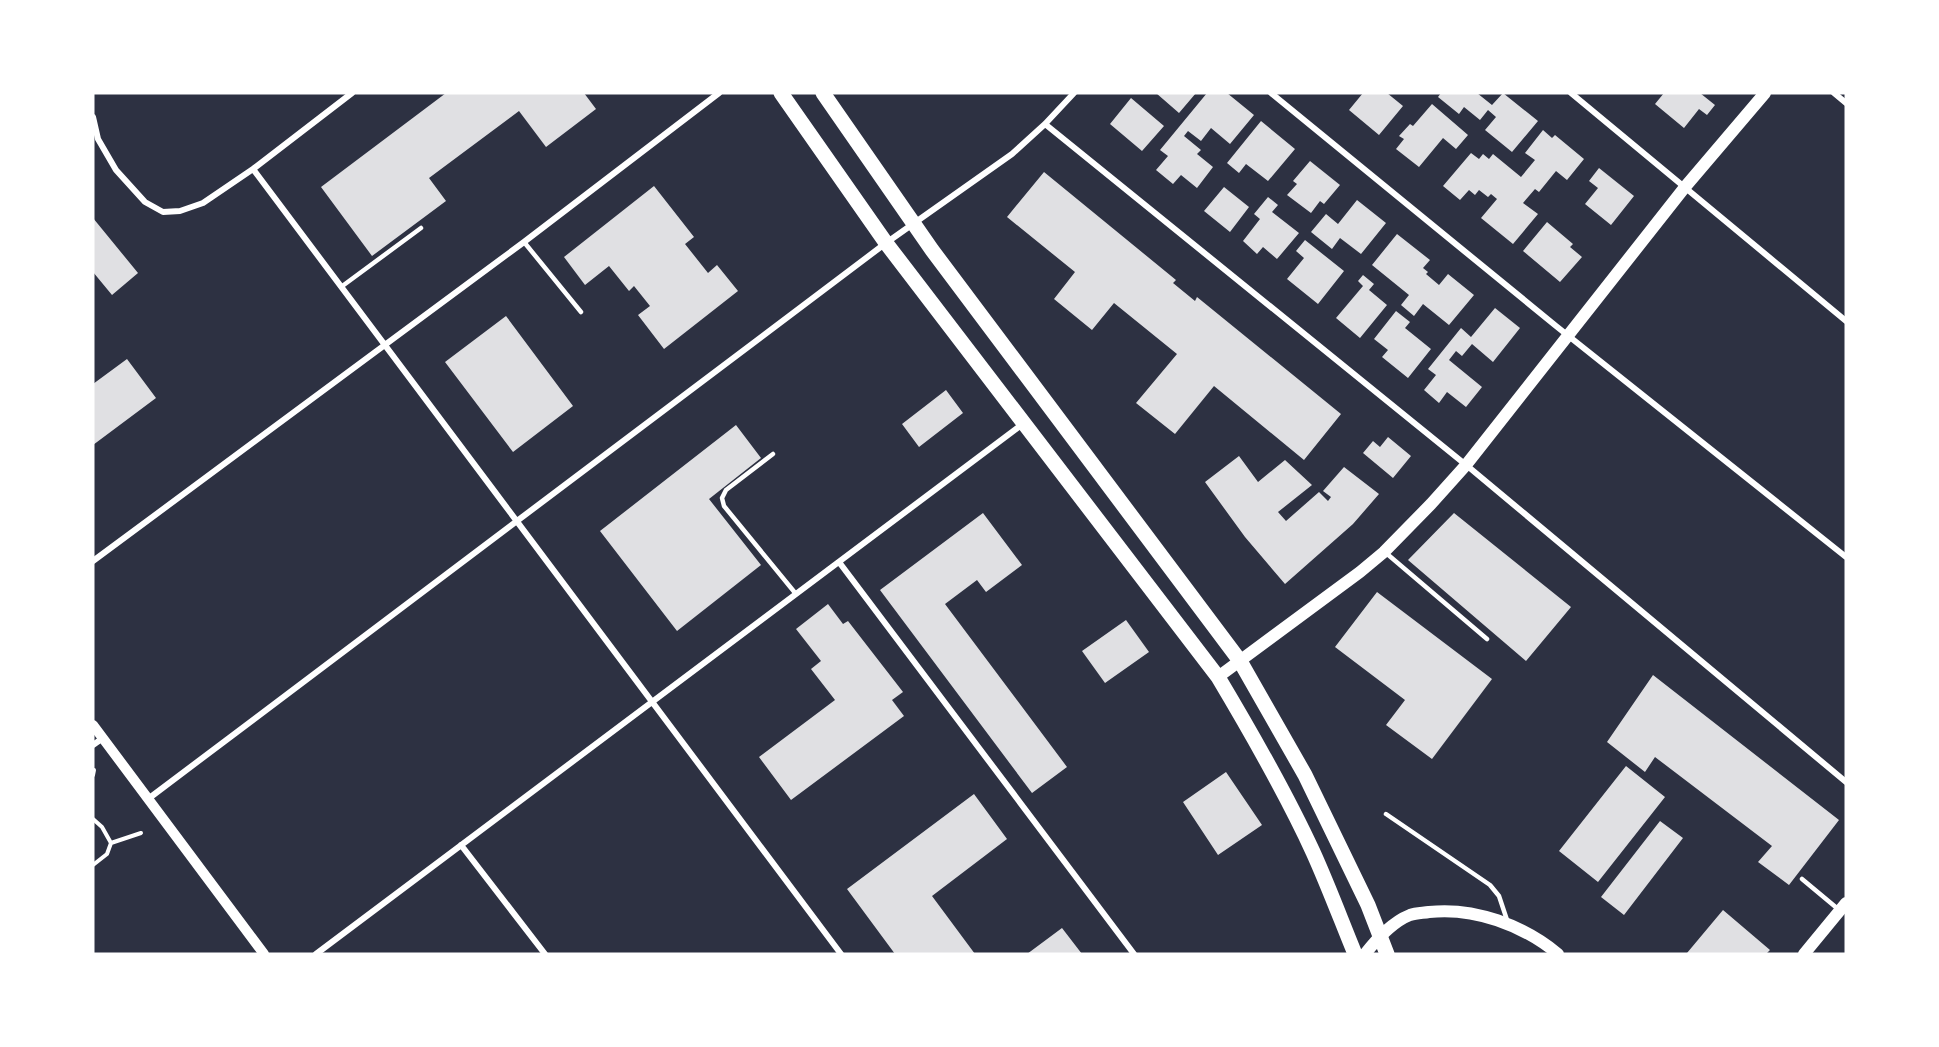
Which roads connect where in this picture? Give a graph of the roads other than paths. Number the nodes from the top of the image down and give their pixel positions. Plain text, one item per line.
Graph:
1 (352, 93) edge
2 (719, 93) edge
3 (781, 93) edge
4 (823, 93) edge
5 (1074, 93) edge
6 (1271, 93) edge
7 (1571, 93) edge
8 (1766, 93) edge
9 (1833, 93) edge
10 (1846, 103) edge
11 (93, 117) edge
12 (1045, 124) junction
13 (253, 169) junction
14 (1685, 187) junction
15 (915, 224) junction
16 (421, 228) dead end
17 (524, 242) junction
18 (886, 243) junction
19 (341, 287) junction
20 (581, 312) dead end
21 (1846, 321) edge
22 (1568, 334) junction
23 (385, 345) junction
24 (1024, 423) junction
25 (773, 454) dead end
26 (1466, 465) junction
27 (518, 522) junction
28 (1384, 552) junction
29 (1846, 556) edge
30 (93, 561) edge
31 (839, 562) junction
32 (796, 594) junction
33 (1487, 639) dead end
34 (1240, 661) junction
35 (1218, 677) junction
36 (652, 702) junction
37 (93, 725) edge
38 (103, 738) junction
39 (93, 746) edge
40 (1846, 782) edge
41 (148, 799) junction
42 (1386, 814) dead end
43 (461, 845) junction
44 (1802, 879) dead end
45 (1843, 907) edge
46 (1509, 926) junction
47 (1381, 935) junction
48 (264, 954) edge
49 (315, 954) edge
50 (545, 954) edge
51 (841, 954) edge
52 (1134, 954) edge
53 (1355, 954) edge
54 (1365, 954) edge
55 (1387, 954) edge
56 (1558, 954) edge
57 (1804, 954) edge

1 - 13 street
2 - 17 street
3 - 18 main road
4 - 15 main road
5 - 12 street
6 - 22 street
7 - 14 street
8 - 14 main road
9 - 10 street
11 - 13 street
12 - 15 street
12 - 26 street
13 - 19 street
14 - 21 street
14 - 22 main road
15 - 18 street
15 - 34 main road
16 - 19 lane
17 - 20 lane
17 - 23 street
18 - 24 main road
18 - 27 street
19 - 23 street
22 - 26 main road
22 - 29 street
23 - 27 street
23 - 30 street
24 - 31 street
24 - 35 main road
25 - 32 lane
26 - 28 main road
26 - 40 street
27 - 36 street
27 - 41 street
28 - 33 lane
28 - 34 main road
31 - 32 street
31 - 52 street
32 - 36 street
34 - 35 main road
34 - 47 main road
35 - 53 main road
36 - 43 street
36 - 51 street
37 - 38 street
38 - 39 street
38 - 41 street
41 - 48 street
42 - 46 lane
43 - 49 street
43 - 50 street
44 - 45 lane
45 - 57 main road
46 - 47 main road
46 - 56 main road
47 - 54 main road
47 - 55 main road

